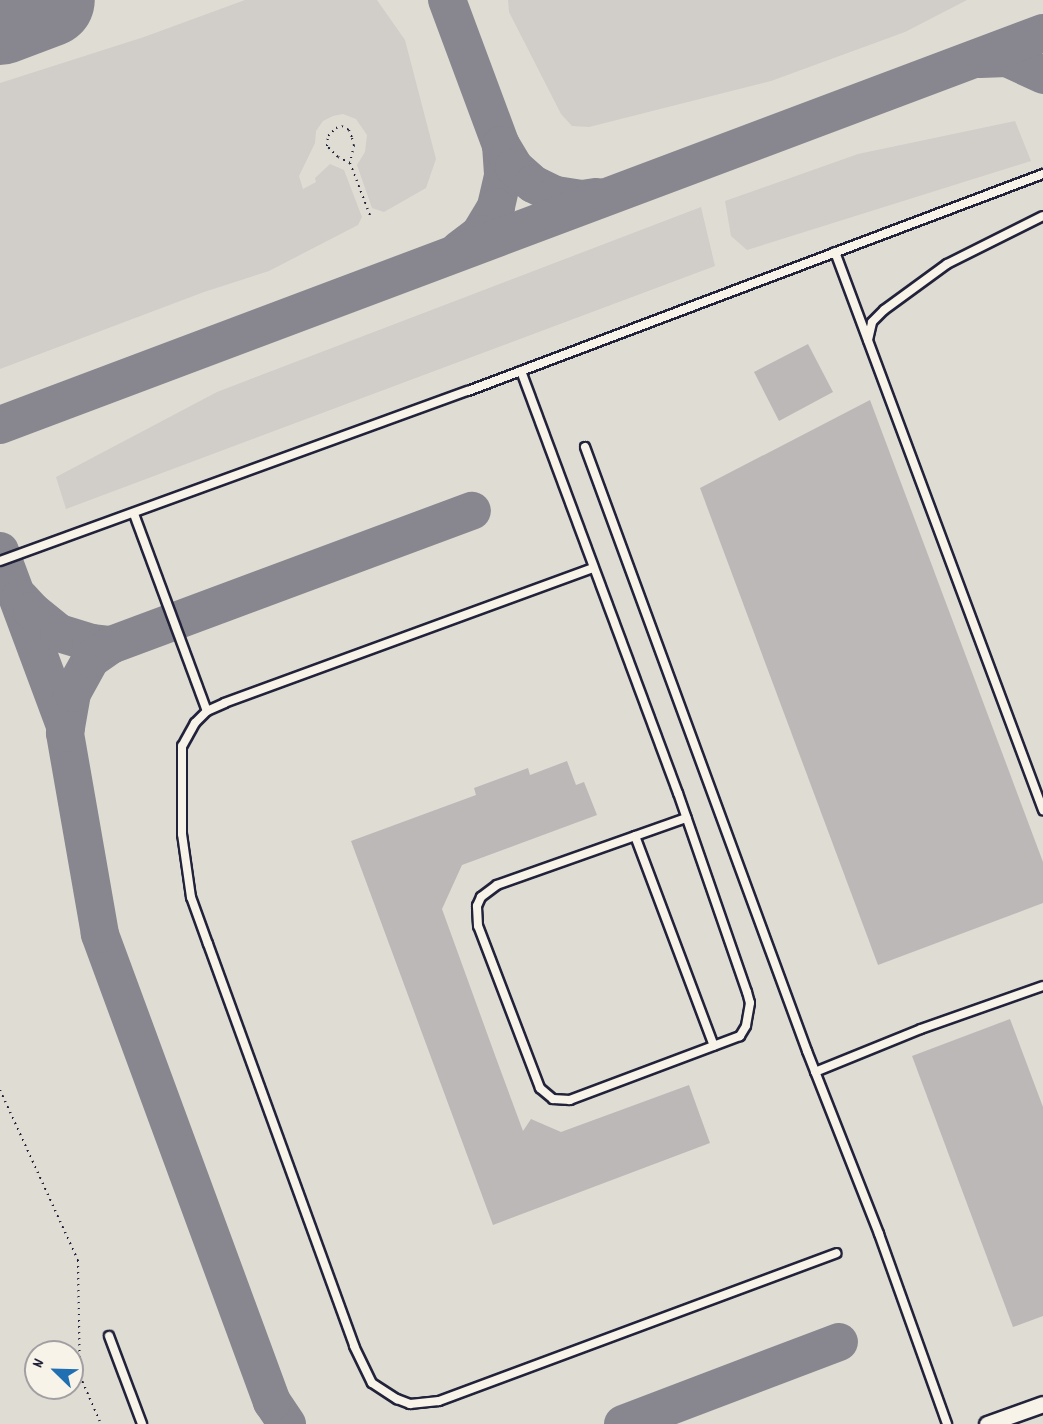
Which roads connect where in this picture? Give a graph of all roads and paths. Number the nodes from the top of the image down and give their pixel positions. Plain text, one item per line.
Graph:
1 (350, 163) junction
2 (1043, 174) edge
3 (1043, 216) edge
4 (371, 218) dead end
5 (835, 252) junction
6 (868, 342) junction
7 (521, 371) junction
8 (585, 447) dead end
9 (134, 514) junction
10 (0, 561) edge
11 (593, 568) junction
12 (207, 711) junction
13 (1043, 810) edge
14 (686, 818) junction
15 (635, 837) junction
16 (1043, 986) edge
17 (714, 1046) junction
18 (815, 1072) junction
19 (0, 1090) edge
20 (836, 1253) dead end
21 (109, 1336) dead end
22 (1043, 1404) edge
23 (101, 1424) edge
24 (142, 1424) edge
25 (947, 1424) edge
26 (987, 1424) edge

1 - 1 path
1 - 4 path
2 - 5 lane
3 - 6 lane
5 - 6 lane
5 - 7 lane
6 - 13 lane
7 - 9 lane
7 - 11 lane
8 - 18 lane
9 - 10 lane
9 - 12 lane
11 - 12 lane
11 - 14 lane
12 - 20 lane
14 - 15 lane
14 - 17 lane
15 - 17 lane
15 - 17 lane
16 - 18 lane
18 - 25 lane
19 - 23 path
21 - 24 lane
22 - 26 street

